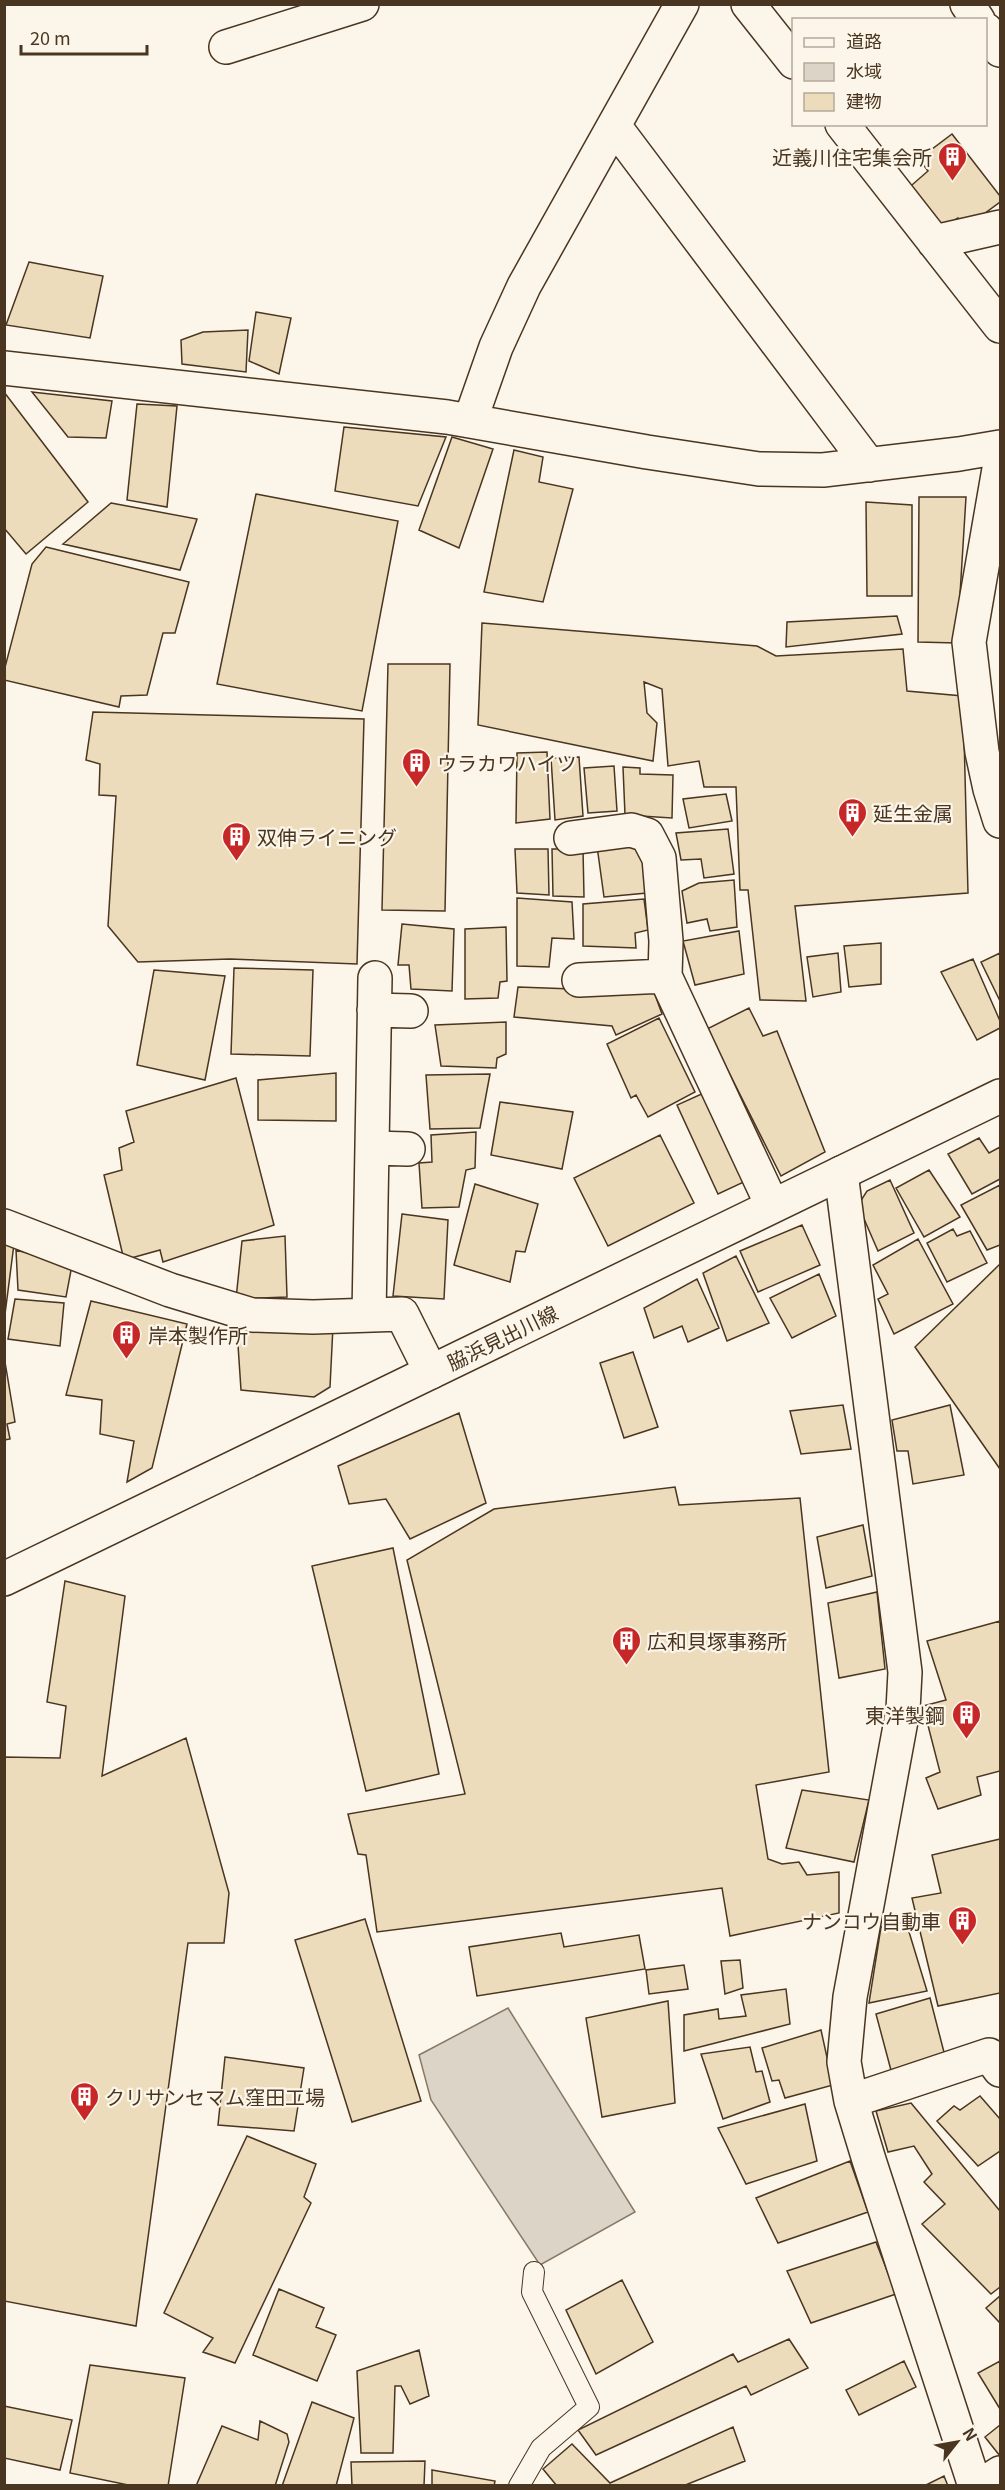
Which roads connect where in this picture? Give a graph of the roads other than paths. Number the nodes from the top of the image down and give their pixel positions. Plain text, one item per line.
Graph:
1 (362, 4) edge
2 (682, 4) edge
3 (748, 4) edge
4 (967, 4) edge
5 (977, 18) edge
6 (987, 31) edge
7 (226, 47) dead end
8 (1000, 50) edge
9 (792, 59) edge
10 (844, 126) edge
11 (615, 127) junction
12 (1000, 227) edge
13 (934, 242) junction
14 (1000, 326) edge
15 (4, 368) edge
16 (470, 421) junction
17 (1000, 447) edge
18 (1000, 463) edge
19 (869, 465) junction
20 (1000, 821) edge
21 (571, 838) dead end
22 (665, 976) junction
23 (579, 980) dead end
24 (411, 1011) dead end
25 (1000, 1096) edge
26 (372, 1148) junction
27 (408, 1149) dead end
28 (841, 1173) junction
29 (772, 1205) junction
30 (4, 1226) edge
31 (369, 1315) junction
32 (431, 1372) junction
33 (4, 1579) edge
34 (1000, 2070) edge
35 (851, 2101) junction
36 (534, 2272) dead end
37 (1000, 2473) edge
38 (519, 2486) edge
39 (977, 2486) edge

1 - 7 street
2 - 11 street
3 - 9 street
4 - 5 street
6 - 8 street
10 - 13 street
11 - 16 street
11 - 19 street
12 - 13 street
13 - 14 street
15 - 16 street
16 - 19 street
17 - 19 street
18 - 20 street
21 - 22 street
22 - 23 street
22 - 29 street
24 - 26 street
25 - 28 street, 脇浜見出川線
26 - 27 street
26 - 31 street
28 - 29 street, 脇浜見出川線
28 - 35 street
29 - 32 street, 脇浜見出川線
30 - 31 street
31 - 32 street
32 - 33 street, 脇浜見出川線
34 - 35 street
35 - 39 street
36 - 38 lane
37 - 39 street

